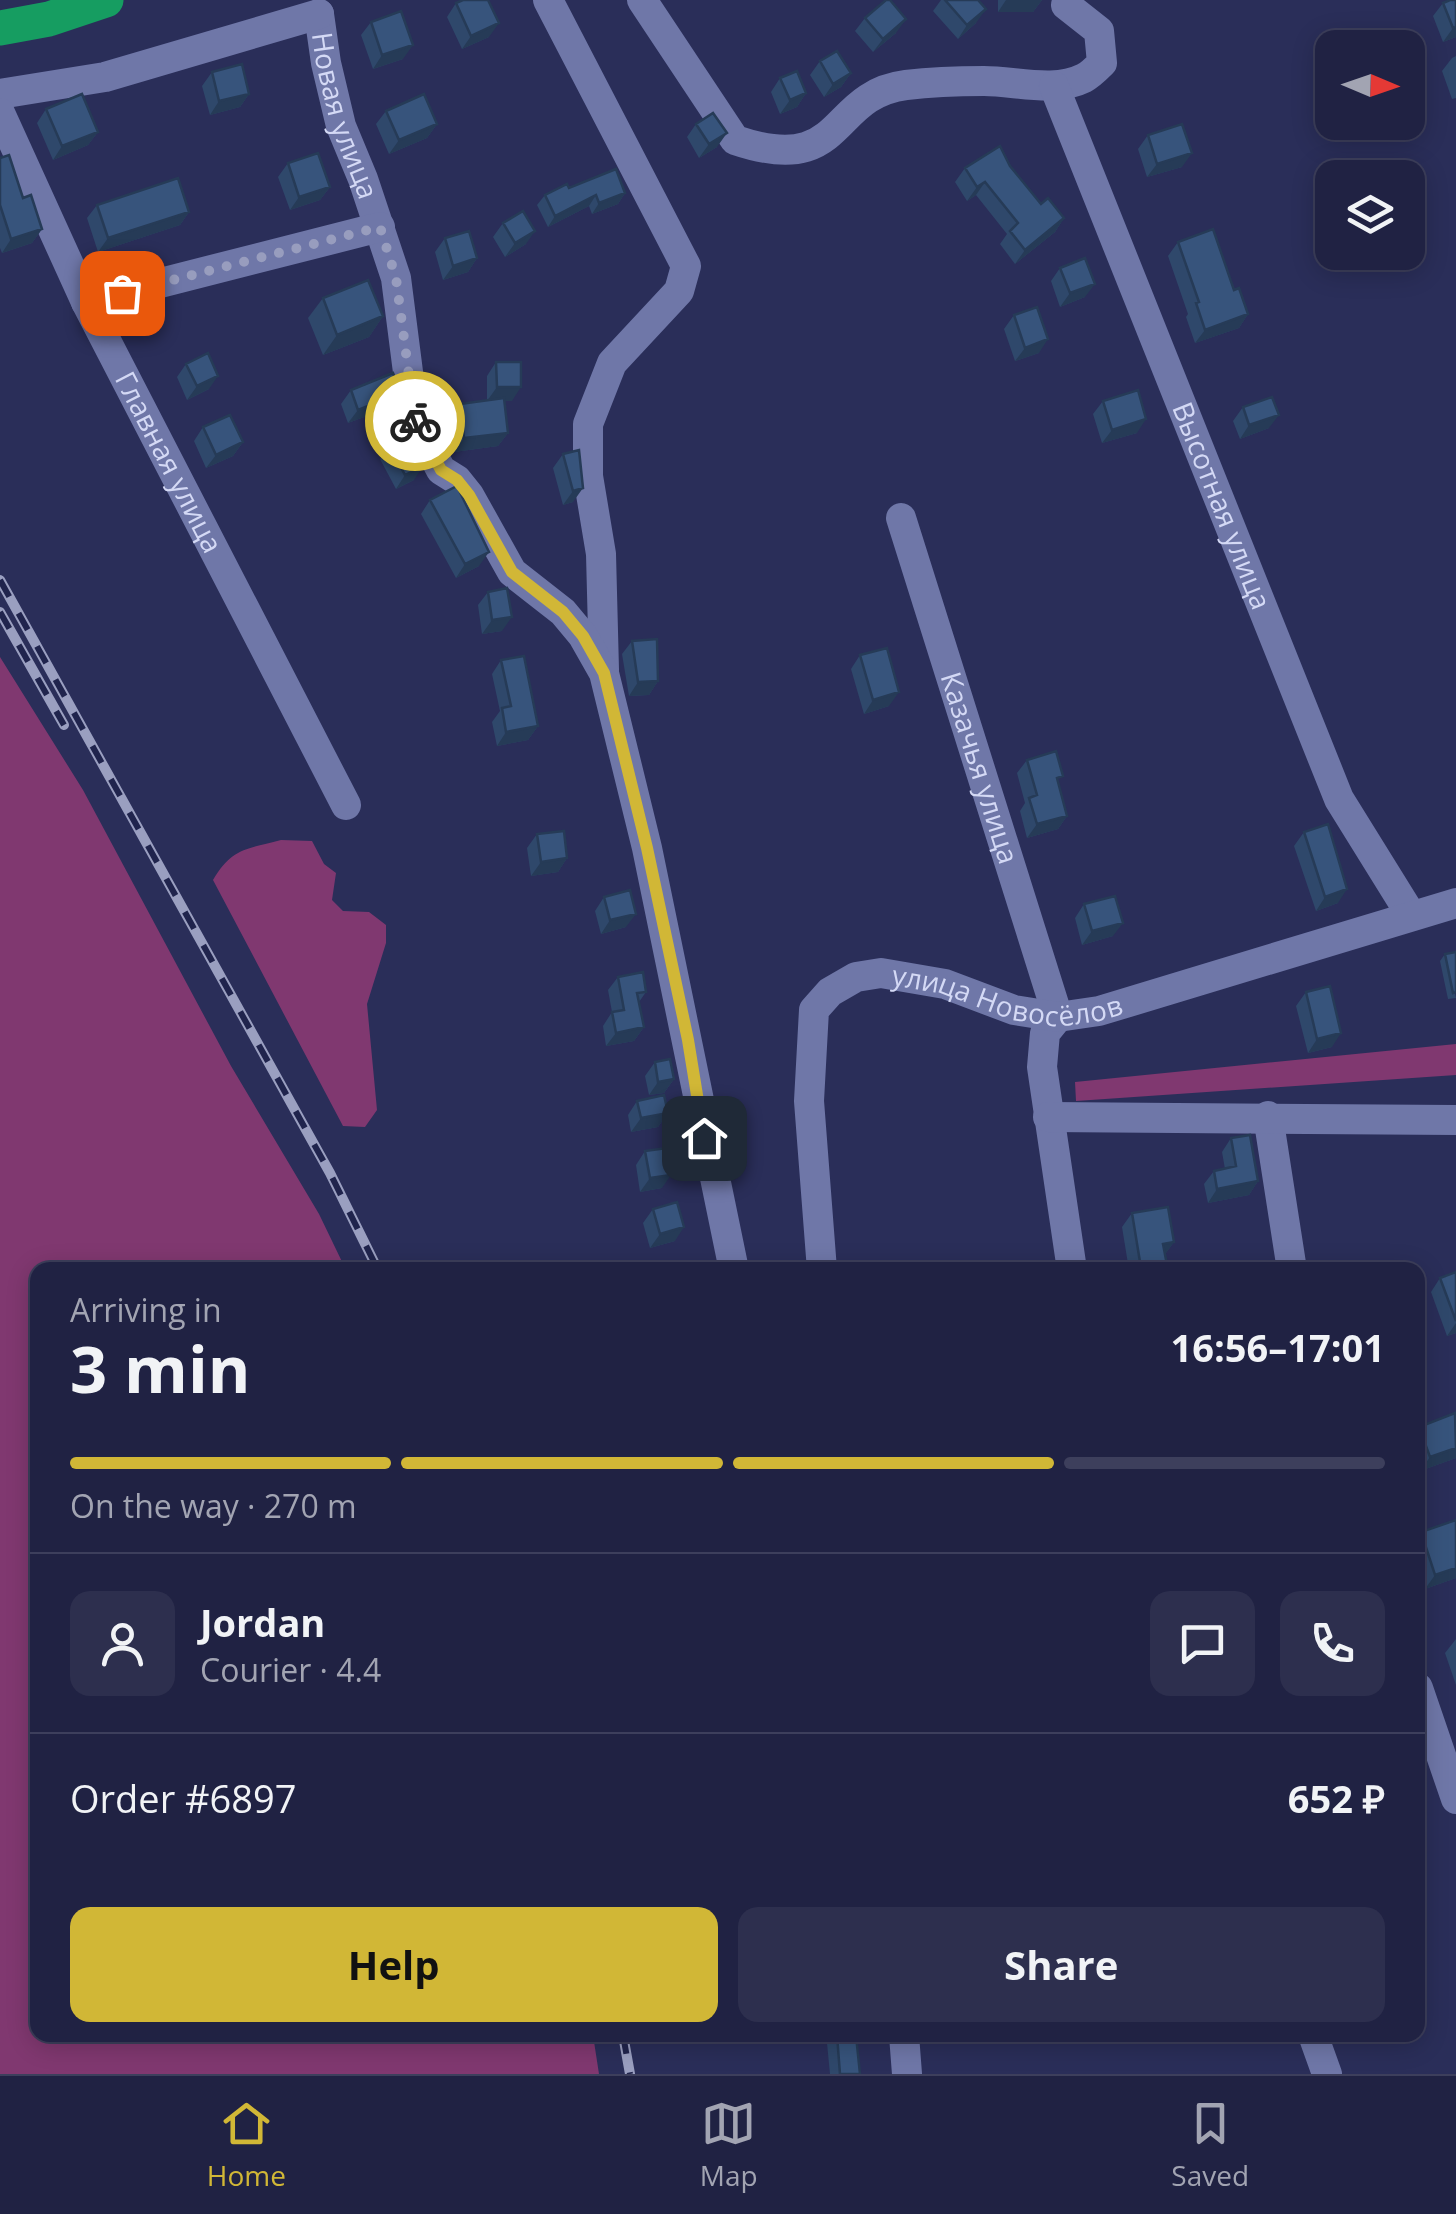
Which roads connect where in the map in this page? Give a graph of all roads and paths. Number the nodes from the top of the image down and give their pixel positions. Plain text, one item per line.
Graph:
1 (548, 0) edge
2 (642, 0) edge
3 (1108, 0) edge
4 (1066, 6) dead end
5 (325, 7) edge
6 (1099, 31) junction
7 (1054, 86) junction
8 (0, 94) edge
9 (0, 113) edge
10 (380, 227) junction
11 (86, 302) junction
12 (901, 518) dead end
13 (604, 673) junction
14 (346, 805) dead end
15 (1456, 903) edge
16 (1411, 915) junction
17 (1058, 1017) junction
18 (1268, 1116) junction
19 (1048, 1118) junction
20 (1455, 1122) edge
21 (732, 1262) edge
22 (821, 1262) edge
23 (1071, 1262) edge
24 (1291, 1262) edge
25 (1425, 1709) edge
26 (1437, 1744) edge
27 (1456, 1799) edge
28 (905, 2042) edge
29 (1316, 2042) edge
30 (907, 2074) edge
31 (1327, 2074) edge

1 - 13 street
2 - 7 street
3 - 6 street
4 - 6 street
5 - 8 street
5 - 10 street, Новая улица
6 - 7 street
7 - 16 street, Высотная улица
9 - 11 street, Главная улица
10 - 11 street
10 - 13 street, Новая улица
11 - 14 street, Главная улица
12 - 17 street, Казачья улица
13 - 21 street, Новая улица
15 - 16 street, улица Новосёлов
16 - 17 street, улица Новосёлов
17 - 19 street
17 - 22 street, улица Новосёлов
18 - 19 street
18 - 20 street
18 - 24 street
19 - 23 street
25 - 26 street
26 - 27 street
28 - 30 street
29 - 31 street

